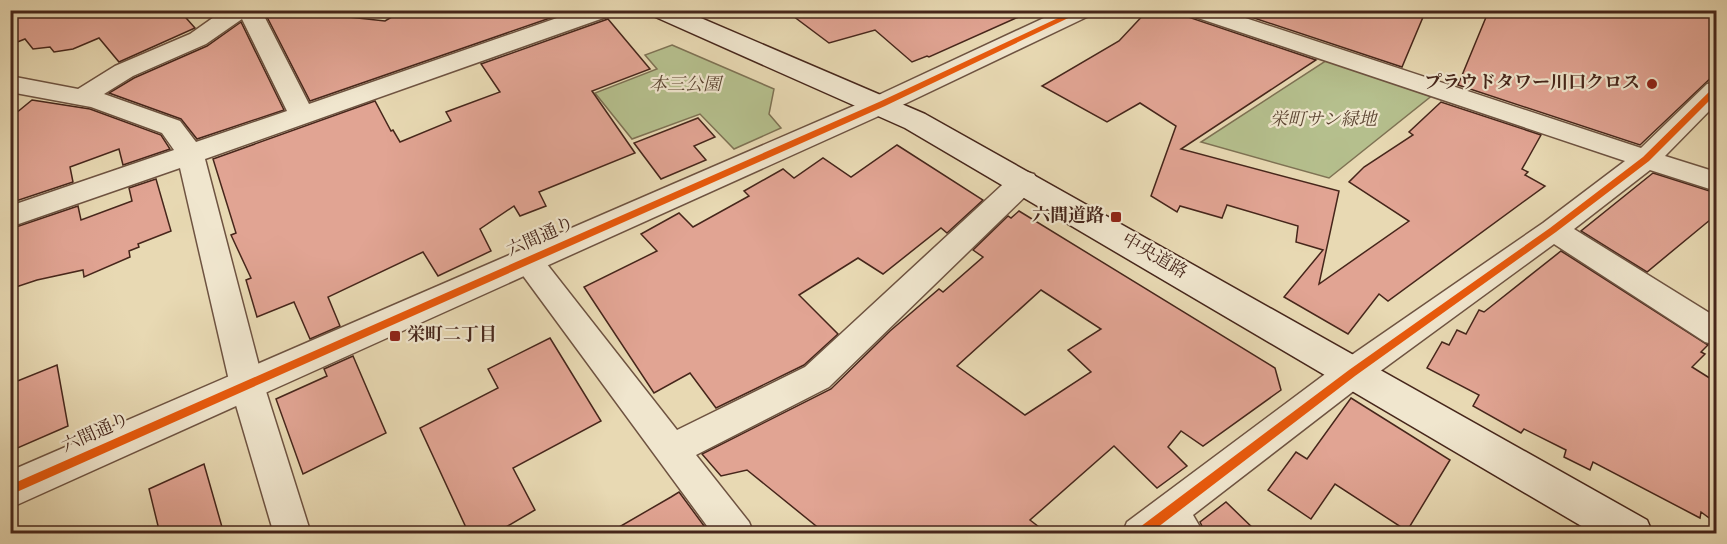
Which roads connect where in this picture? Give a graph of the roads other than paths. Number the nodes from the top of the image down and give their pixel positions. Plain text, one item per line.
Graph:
1 (240, 10) edge
2 (249, 10) edge
3 (604, 10) edge
4 (660, 10) edge
5 (1082, 10) edge
6 (1197, 10) edge
7 (10, 84) edge
8 (1716, 90) edge
9 (82, 97) junction
10 (882, 104) junction
11 (301, 114) junction
12 (190, 153) junction
13 (1646, 159) junction
14 (1024, 181) junction
15 (1716, 182) edge
16 (10, 216) edge
17 (1553, 230) junction
18 (528, 262) junction
19 (1716, 333) edge
20 (1352, 373) junction
21 (247, 385) junction
22 (674, 449) junction
23 (10, 490) edge
24 (1164, 527) edge
25 (293, 534) edge
26 (736, 534) edge
27 (1633, 534) edge

1 - 9 street
2 - 11 street
3 - 11 street
4 - 10 street, 中央道路
5 - 10 street, 六間通り
6 - 13 street
7 - 9 street
8 - 13 street
9 - 12 street
10 - 14 street, 中央道路
10 - 18 street, 六間通り
11 - 12 street
12 - 16 street
12 - 21 street
13 - 15 street
13 - 17 street
14 - 20 street, 中央道路
14 - 22 street
17 - 19 street
17 - 20 street
18 - 21 street, 六間通り
18 - 22 street
20 - 24 street
20 - 27 street, 中央道路
21 - 23 street, 六間通り
21 - 25 street
22 - 26 street

